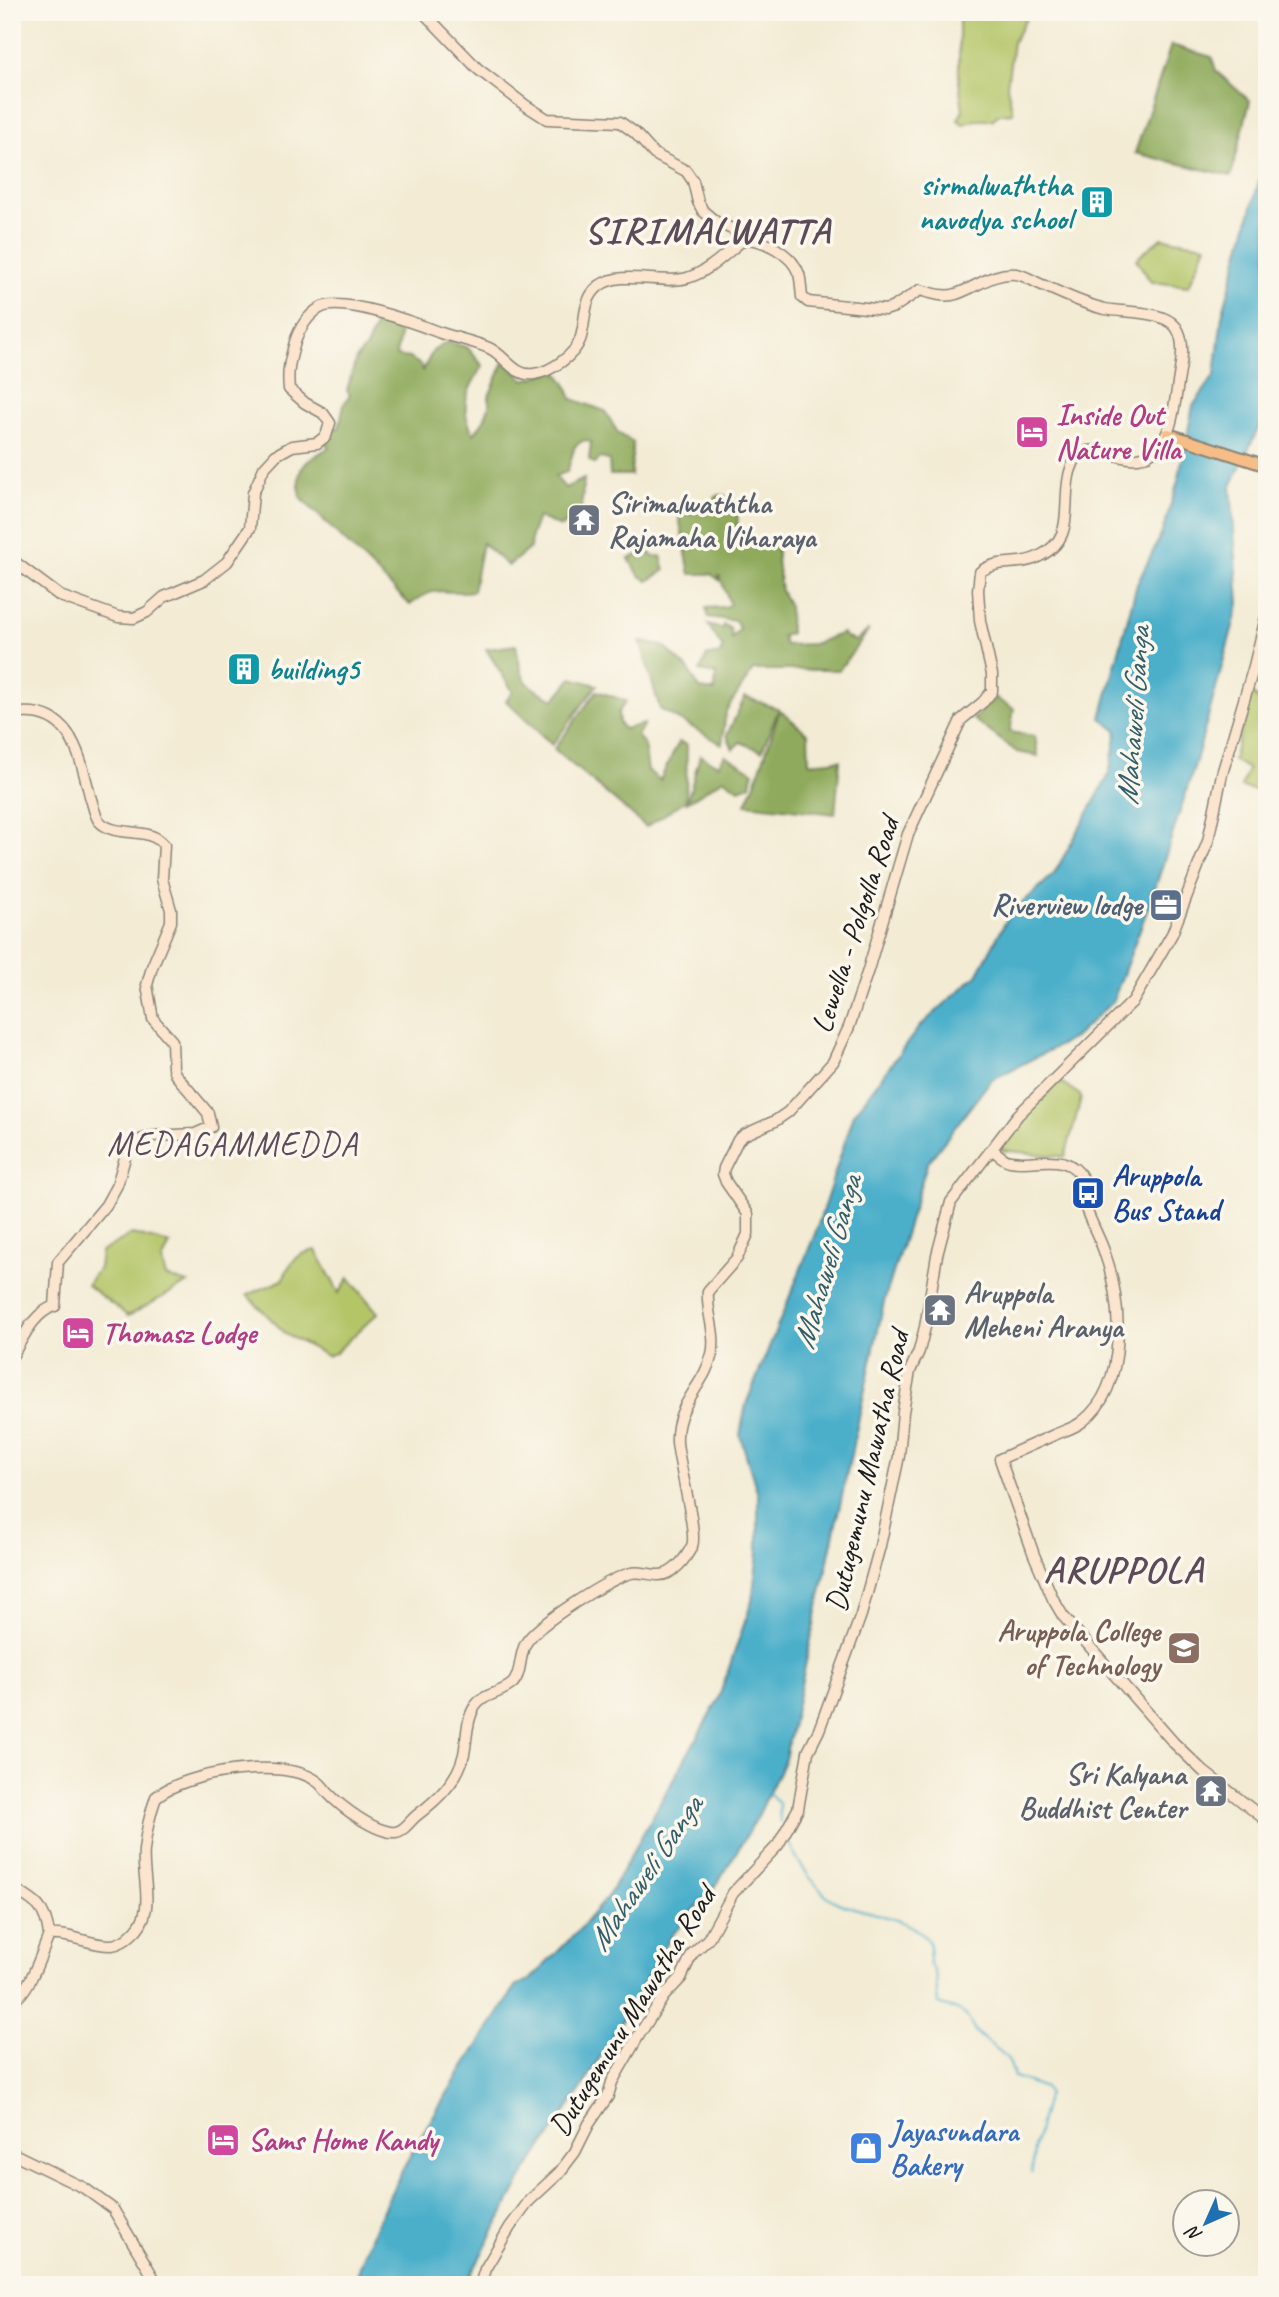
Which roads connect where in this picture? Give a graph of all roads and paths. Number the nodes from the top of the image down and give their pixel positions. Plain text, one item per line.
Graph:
1 (424, 12) edge
2 (744, 239) junction
3 (1172, 435) junction
4 (1264, 465) edge
5 (12, 560) edge
6 (1267, 613) edge
7 (12, 714) edge
8 (992, 1149) junction
9 (12, 1356) edge
10 (1267, 1821) edge
11 (12, 1888) edge
12 (49, 1935) junction
13 (12, 2001) edge
14 (12, 2153) edge
15 (158, 2285) edge
16 (480, 2285) edge

1 - 2 street
2 - 3 street
2 - 5 street
3 - 4 main road
3 - 12 street, Lewella - Polgolla Road
6 - 8 street, Dutugemunu Mawatha Road
7 - 9 street
8 - 10 street
8 - 16 street, Dutugemunu Mawatha Road
11 - 12 street
12 - 13 street
14 - 15 street

